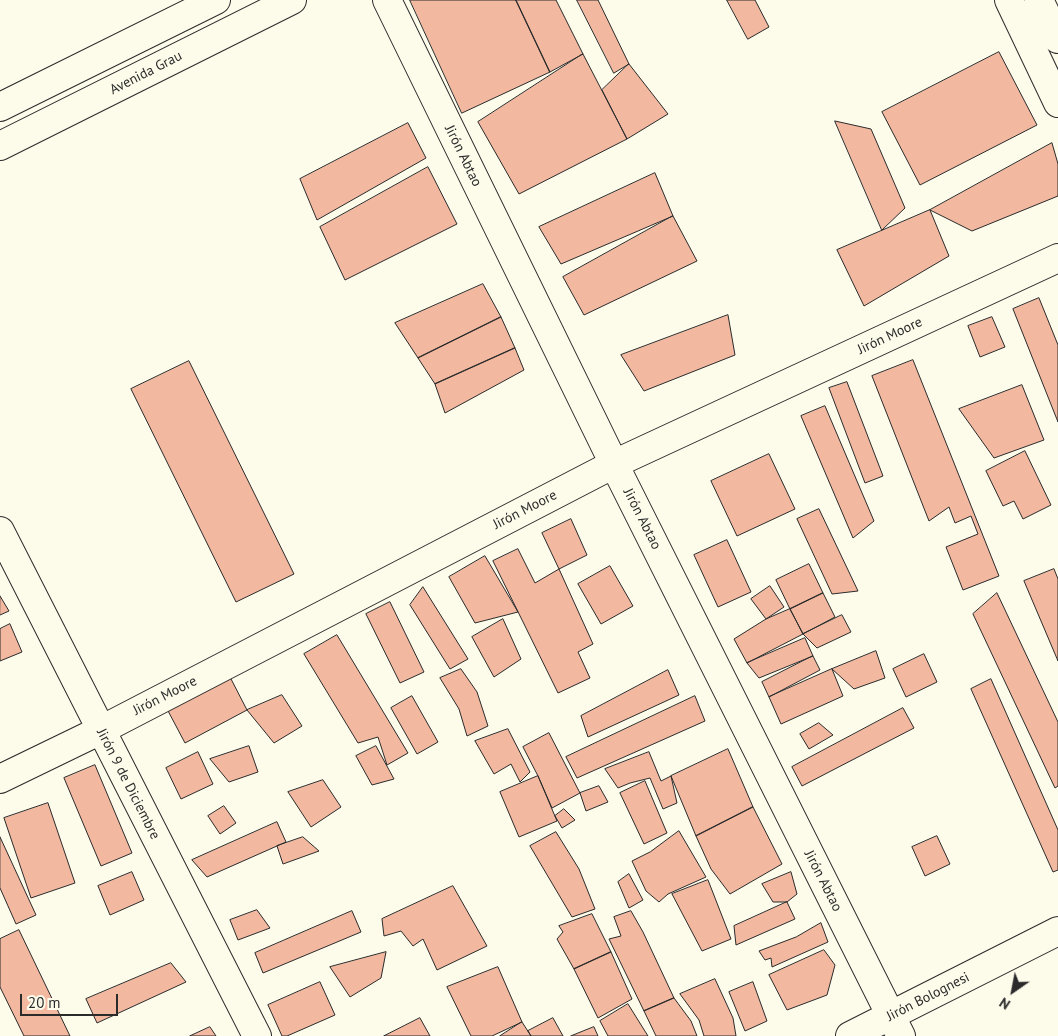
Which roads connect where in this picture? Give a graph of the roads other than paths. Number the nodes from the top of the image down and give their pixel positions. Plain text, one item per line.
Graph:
1 (216, 0) edge
2 (292, 0) edge
3 (387, 0) edge
4 (1009, 0) edge
5 (1039, 0) edge
6 (1058, 39) edge
7 (1058, 102) edge
8 (0, 107) edge
9 (0, 146) edge
10 (1058, 258) edge
11 (614, 464) junction
12 (0, 531) edge
13 (101, 730) junction
14 (0, 779) edge
15 (1058, 931) edge
16 (896, 1026) edge
17 (257, 1036) edge
18 (850, 1036) edge

1 - 8 street
2 - 9 street, Avenida Grau
3 - 11 street, Jirón Abtao
4 - 7 street
5 - 6 street
10 - 11 street, Jirón Moore
11 - 13 street, Jirón Moore
11 - 16 street, Jirón Abtao
12 - 13 street, Jirón 9 de Diciembre
13 - 14 street, Jirón Moore
13 - 17 street, Jirón 9 de Diciembre
15 - 16 street, Jirón Bolognesi
16 - 18 street, Jirón Bolognesi

